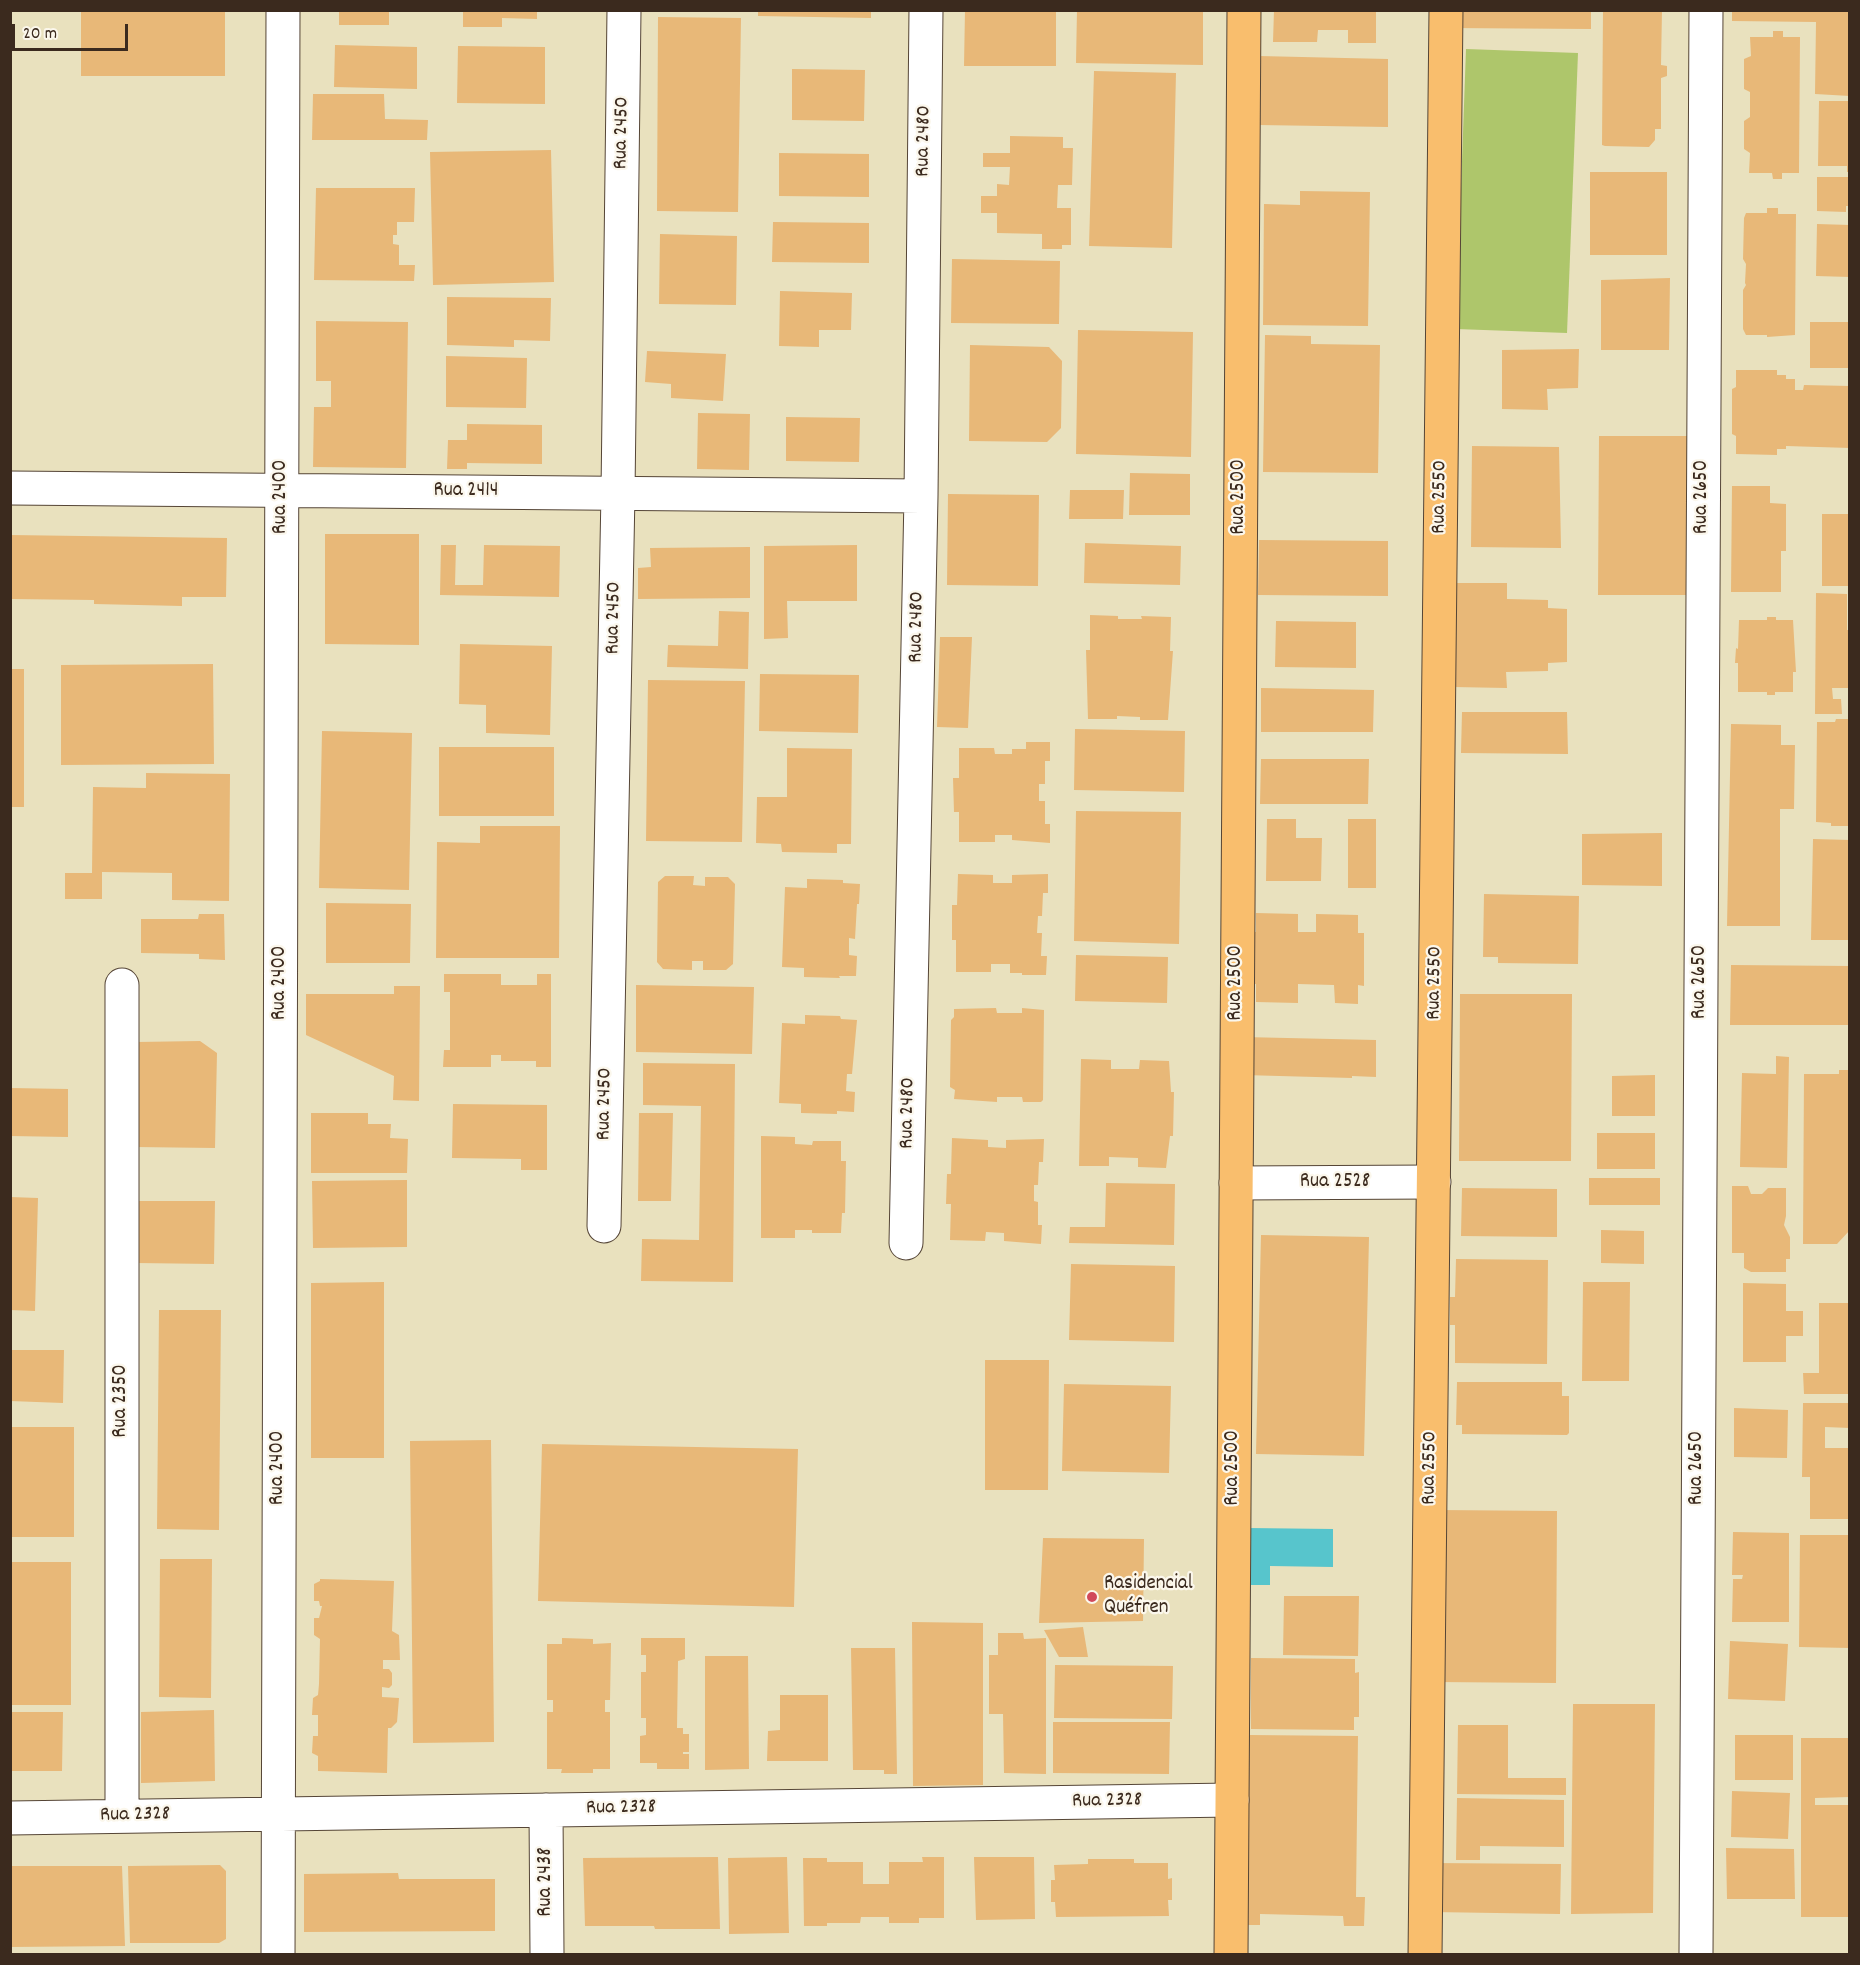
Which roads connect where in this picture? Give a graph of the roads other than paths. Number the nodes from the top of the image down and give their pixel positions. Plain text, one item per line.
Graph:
1 (283, 10) edge
2 (624, 10) edge
3 (926, 10) edge
4 (1244, 10) edge
5 (1446, 10) edge
6 (1706, 10) edge
7 (10, 488) edge
8 (282, 490) junction
9 (618, 493) junction
10 (921, 496) junction
11 (122, 985) dead end
12 (1434, 1182) junction
13 (1236, 1184) junction
14 (604, 1226) dead end
15 (906, 1243) dead end
16 (1232, 1800) junction
17 (546, 1810) junction
18 (279, 1814) junction
19 (122, 1816) junction
20 (10, 1818) edge
21 (278, 1954) edge
22 (547, 1954) edge
23 (1231, 1954) edge
24 (1425, 1954) edge
25 (1696, 1954) edge

1 - 8 street, Rua 2400
2 - 9 street, Rua 2450
3 - 10 street, Rua 2480
4 - 13 main road, Rua 2500
5 - 12 main road, Rua 2550
6 - 25 street, Rua 2650
7 - 8 street, Rua 2414
8 - 9 street, Rua 2414
8 - 18 street, Rua 2400
9 - 10 street, Rua 2414
9 - 14 street, Rua 2450
10 - 15 street, Rua 2480
11 - 19 street, Rua 2350
12 - 13 street, Rua 2528
12 - 24 main road, Rua 2550
13 - 16 main road, Rua 2500
16 - 17 street, Rua 2328
16 - 23 main road, Rua 2500
17 - 18 street, Rua 2328
17 - 22 street, Rua 2438
18 - 19 street, Rua 2328
18 - 21 street, Rua 2400
19 - 20 street, Rua 2328

